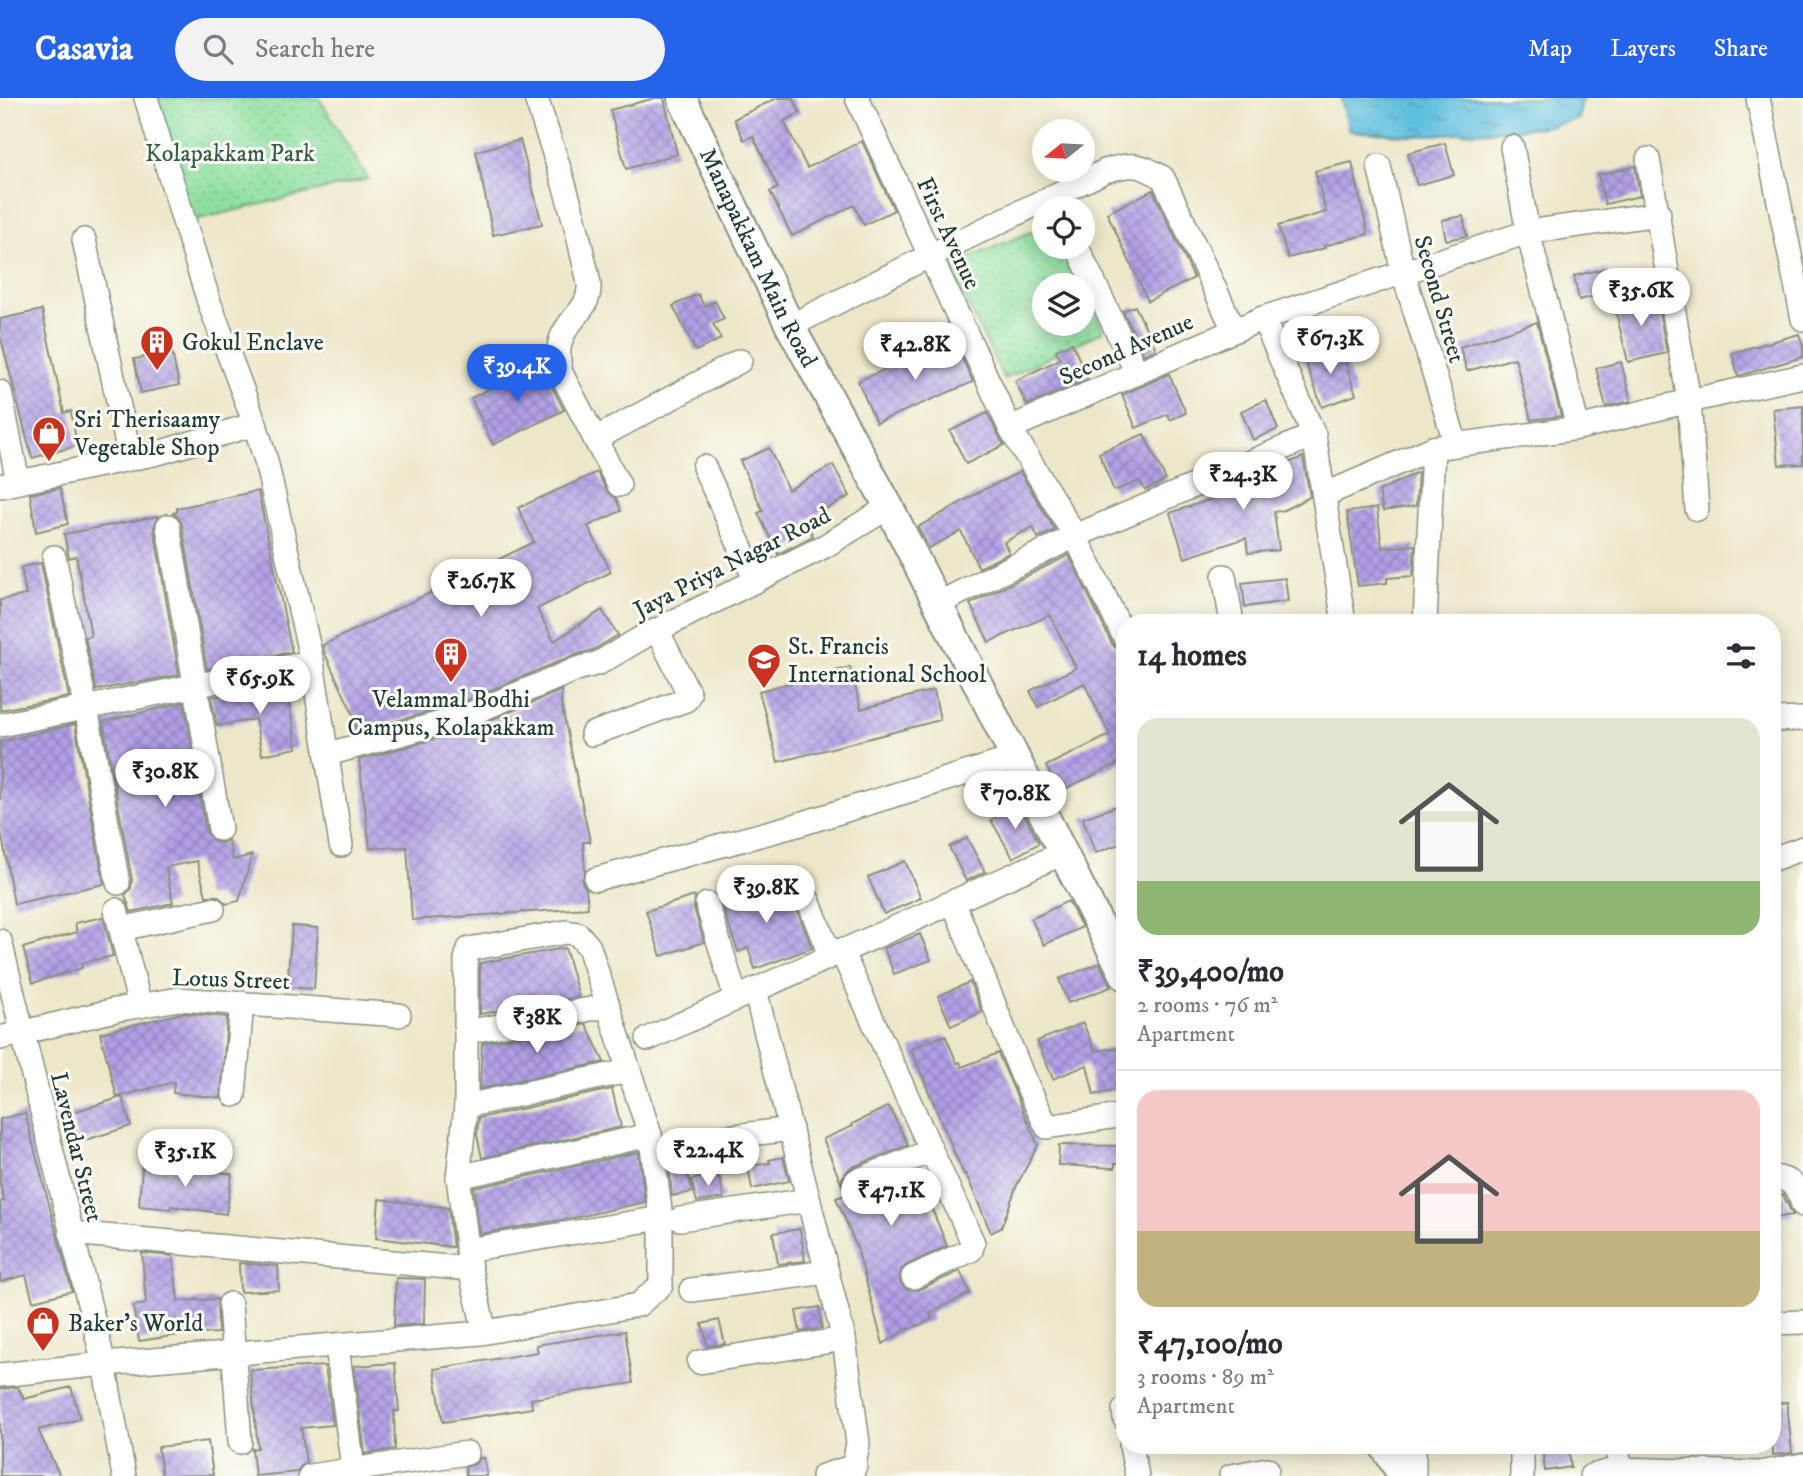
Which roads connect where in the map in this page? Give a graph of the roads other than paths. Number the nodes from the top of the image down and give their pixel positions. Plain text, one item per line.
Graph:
1 (146, 98) edge
2 (536, 98) edge
3 (682, 98) edge
4 (857, 98) edge
5 (1758, 98) edge
6 (1512, 147) dead end
7 (1648, 159) dead end
8 (1379, 166) dead end
9 (1065, 196) edge
10 (1032, 212) edge
11 (1658, 214) junction
12 (1528, 232) junction
13 (84, 240) dead end
14 (1795, 240) edge
15 (931, 255) junction
16 (1083, 259) edge
17 (1403, 272) junction
18 (1263, 317) junction
19 (1803, 319) edge
20 (790, 326) junction
21 (1234, 330) junction
22 (740, 361) dead end
23 (1137, 373) junction
24 (1803, 376) edge
25 (0, 392) edge
26 (1689, 401) junction
27 (255, 424) junction
28 (1010, 428) junction
29 (1578, 428) junction
30 (1314, 435) junction
31 (595, 439) junction
32 (1456, 445) junction
33 (1433, 448) junction
34 (130, 458) junction
35 (704, 467) dead end
36 (9, 484) edge
37 (619, 485) dead end
38 (1324, 495) junction
39 (889, 507) junction
40 (1697, 509) dead end
41 (168, 526) dead end
42 (1075, 536) junction
43 (54, 557) dead end
44 (1224, 576) dead end
45 (756, 581) junction
46 (937, 604) junction
47 (1230, 614) edge
48 (1343, 614) edge
49 (1425, 614) edge
50 (1116, 620) edge
51 (657, 630) junction
52 (312, 662) junction
53 (195, 684) junction
54 (86, 708) junction
55 (1803, 719) edge
56 (1781, 720) edge
57 (0, 725) edge
58 (592, 734) dead end
59 (328, 754) junction
60 (1015, 758) junction
61 (220, 829) dead end
62 (341, 845) dead end
63 (1803, 848) edge
64 (1063, 852) junction
65 (1781, 856) edge
66 (596, 879) dead end
67 (118, 883) dead end
68 (808, 900) dead end
69 (953, 901) junction
70 (707, 904) dead end
71 (213, 909) dead end
72 (0, 941) edge
73 (836, 952) junction
74 (1116, 958) edge
75 (746, 994) junction
76 (243, 1003) junction
77 (140, 1006) junction
78 (607, 1006) junction
79 (399, 1015) dead end
80 (466, 1031) junction
81 (11, 1036) edge
82 (648, 1039) dead end
83 (628, 1071) junction
84 (234, 1095) dead end
85 (466, 1106) junction
86 (1116, 1116) edge
87 (791, 1129) junction
88 (650, 1135) junction
89 (679, 1143) dead end
90 (931, 1151) junction
91 (458, 1177) junction
92 (1781, 1178) edge
93 (856, 1181) dead end
94 (809, 1200) junction
95 (1803, 1205) edge
96 (671, 1218) junction
97 (71, 1233) junction
98 (468, 1259) junction
99 (827, 1272) junction
100 (912, 1277) dead end
101 (691, 1290) dead end
102 (230, 1304) dead end
103 (1803, 1322) edge
104 (1781, 1323) edge
105 (483, 1333) junction
106 (844, 1339) junction
107 (337, 1346) junction
108 (234, 1354) junction
109 (699, 1362) dead end
110 (104, 1364) junction
111 (0, 1376) edge
112 (240, 1442) dead end
113 (467, 1453) dead end
114 (1132, 1454) edge
115 (1389, 1454) edge
116 (1414, 1454) edge
117 (1522, 1454) edge
118 (1618, 1454) edge
119 (1803, 1465) edge
120 (426, 1468) edge
121 (1267, 1469) dead end
122 (1619, 1469) junction
123 (853, 1471) edge
124 (354, 1473) edge
125 (1709, 1474) edge
126 (124, 1476) edge
127 (310, 1476) edge
128 (823, 1476) edge
129 (1137, 1476) edge
130 (1231, 1476) edge
131 (1403, 1476) edge
132 (1415, 1476) edge
133 (1522, 1476) edge
134 (1591, 1476) edge

1 - 27 street
2 - 31 street
3 - 20 main road, Manapakkam Main Road
4 - 15 street, First Avenue
5 - 14 street
6 - 12 street
7 - 11 street
8 - 17 street, Second Street
9 - 21 street
10 - 15 street
11 - 12 street, Second Avenue
11 - 26 street
12 - 17 street, Second Avenue
12 - 29 street
13 - 34 street
14 - 19 street
15 - 20 street
15 - 28 street, First Avenue
16 - 23 street
17 - 18 street, Second Avenue
17 - 32 street, Second Street
18 - 21 street, Second Avenue
18 - 30 street
20 - 39 main road, Manapakkam Main Road
21 - 23 street, Second Avenue
22 - 31 street
23 - 28 street, Second Avenue
24 - 26 street
25 - 36 street
26 - 29 street
26 - 40 street
27 - 34 street
27 - 52 street
28 - 42 street, First Avenue
29 - 32 street
30 - 38 street
30 - 42 street
31 - 37 street
32 - 33 street
33 - 38 street
33 - 49 street
34 - 36 street
35 - 45 street
38 - 48 street
39 - 45 street, Jaya Priya Nagar Road
39 - 46 main road, Manapakkam Main Road
41 - 53 street
42 - 46 street
42 - 50 street, First Avenue
43 - 54 street
44 - 47 street
45 - 51 street, Jaya Priya Nagar Road
46 - 60 main road, Manapakkam Main Road
51 - 58 street
51 - 59 street, Jaya Priya Nagar Road
52 - 53 street
52 - 59 street
53 - 54 street
53 - 61 street
54 - 57 street
54 - 67 street
55 - 56 street
59 - 62 street
60 - 64 main road, Manapakkam Main Road
60 - 66 street
63 - 65 street
64 - 69 street
64 - 74 main road, Manapakkam Main Road
68 - 73 street
69 - 73 street
69 - 86 street
70 - 75 street
71 - 77 street
72 - 81 street, Lavendar Street
73 - 75 street
73 - 90 street
75 - 82 street
75 - 87 street
76 - 77 street, Lotus Street
76 - 79 street, Lotus Street
76 - 84 street
77 - 81 street, Lotus Street
78 - 80 street
78 - 80 street
78 - 83 street
80 - 85 street
81 - 97 street, Lavendar Street
83 - 85 street
83 - 88 street
85 - 91 street
87 - 89 street
87 - 94 street
88 - 91 street
88 - 96 street
90 - 93 street
90 - 100 street
91 - 98 street
92 - 95 street
94 - 96 street
94 - 99 street
96 - 98 street
96 - 105 street
97 - 98 street
97 - 110 street, Lavendar Street
98 - 105 street
99 - 101 street
99 - 106 street
102 - 108 street
103 - 104 street
105 - 107 street
106 - 109 street
106 - 123 street
107 - 108 street
107 - 124 street
108 - 110 street
108 - 112 street
110 - 111 street
110 - 126 street, Lavendar Street
113 - 120 street
114 - 129 street
115 - 131 main road
116 - 132 street
117 - 133 street
118 - 122 street
119 - 125 street
120 - 124 street
121 - 130 street
122 - 125 street
122 - 134 street
123 - 128 street
124 - 127 street

